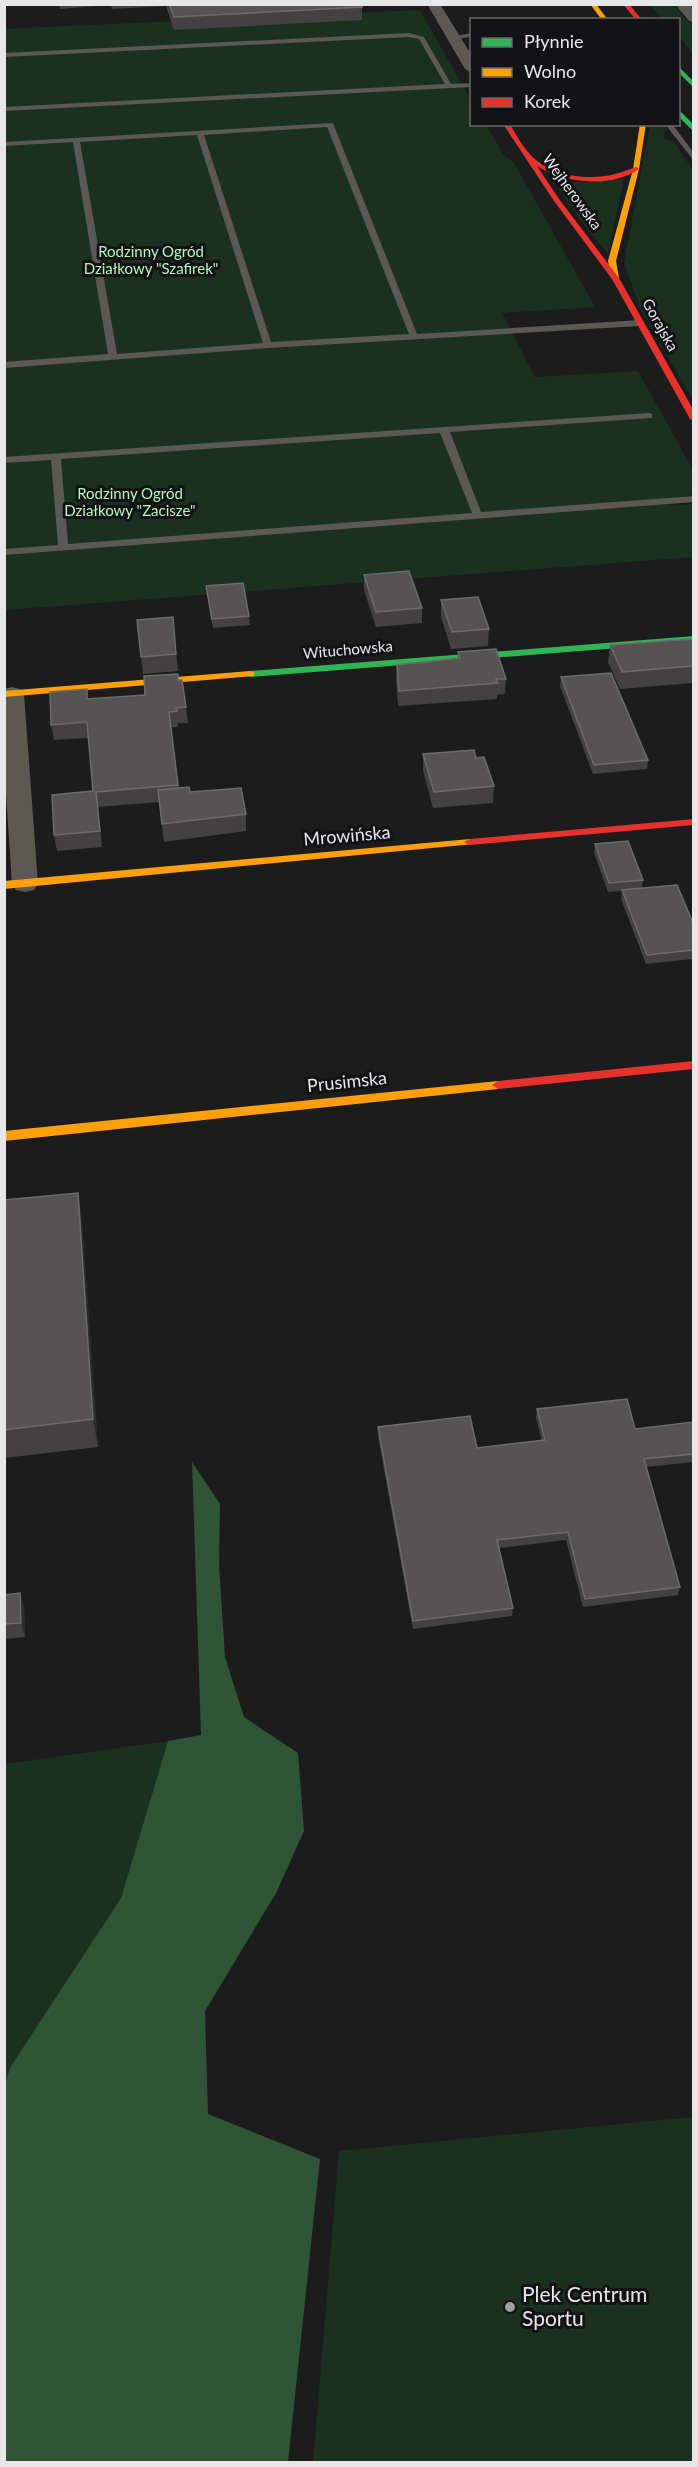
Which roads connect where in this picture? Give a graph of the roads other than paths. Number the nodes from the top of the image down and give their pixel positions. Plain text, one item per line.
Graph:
1 (433, 4) edge
2 (593, 4) edge
3 (681, 4) edge
4 (603, 18) edge
5 (693, 18) edge
6 (470, 35) edge
7 (452, 37) junction
8 (4, 54) edge
9 (470, 67) edge
10 (680, 70) edge
11 (470, 85) edge
12 (693, 86) edge
13 (449, 87) junction
14 (4, 109) edge
15 (680, 114) edge
16 (507, 126) edge
17 (643, 126) edge
18 (669, 126) edge
19 (693, 130) edge
20 (200, 133) junction
21 (76, 140) junction
22 (4, 144) edge
23 (522, 151) junction
24 (693, 159) edge
25 (636, 168) junction
26 (615, 278) junction
27 (640, 323) junction
28 (414, 336) junction
29 (268, 345) junction
30 (113, 357) junction
31 (4, 365) edge
32 (649, 416) dead end
33 (693, 419) edge
34 (444, 430) junction
35 (56, 457) junction
36 (4, 460) edge
37 (693, 499) edge
38 (478, 517) junction
39 (63, 548) junction
40 (4, 552) edge
41 (693, 639) edge
42 (8, 694) edge
43 (693, 822) edge
44 (15, 885) edge
45 (693, 1065) edge
46 (4, 1136) edge

1 - 7 street
2 - 4 street
3 - 5 street
6 - 7 lane
7 - 9 street
8 - 13 lane
10 - 12 street
11 - 13 lane
13 - 14 lane
15 - 19 street
16 - 23 street, Wejherowska
17 - 25 street
18 - 24 lane
20 - 21 lane
20 - 28 lane
20 - 29 lane
21 - 22 lane
21 - 30 lane
23 - 25 street
23 - 26 street, Wejherowska
25 - 26 street
26 - 27 street, Gorajska
27 - 28 lane
27 - 33 street, Gorajska
28 - 29 lane
29 - 30 lane
30 - 31 lane
32 - 34 lane
34 - 35 lane
34 - 38 lane
35 - 36 lane
35 - 39 lane
37 - 38 lane
38 - 39 lane
39 - 40 lane
41 - 42 street, Wituchowska
42 - 44 street
43 - 44 street, Mrowińska
45 - 46 street, Prusimska

